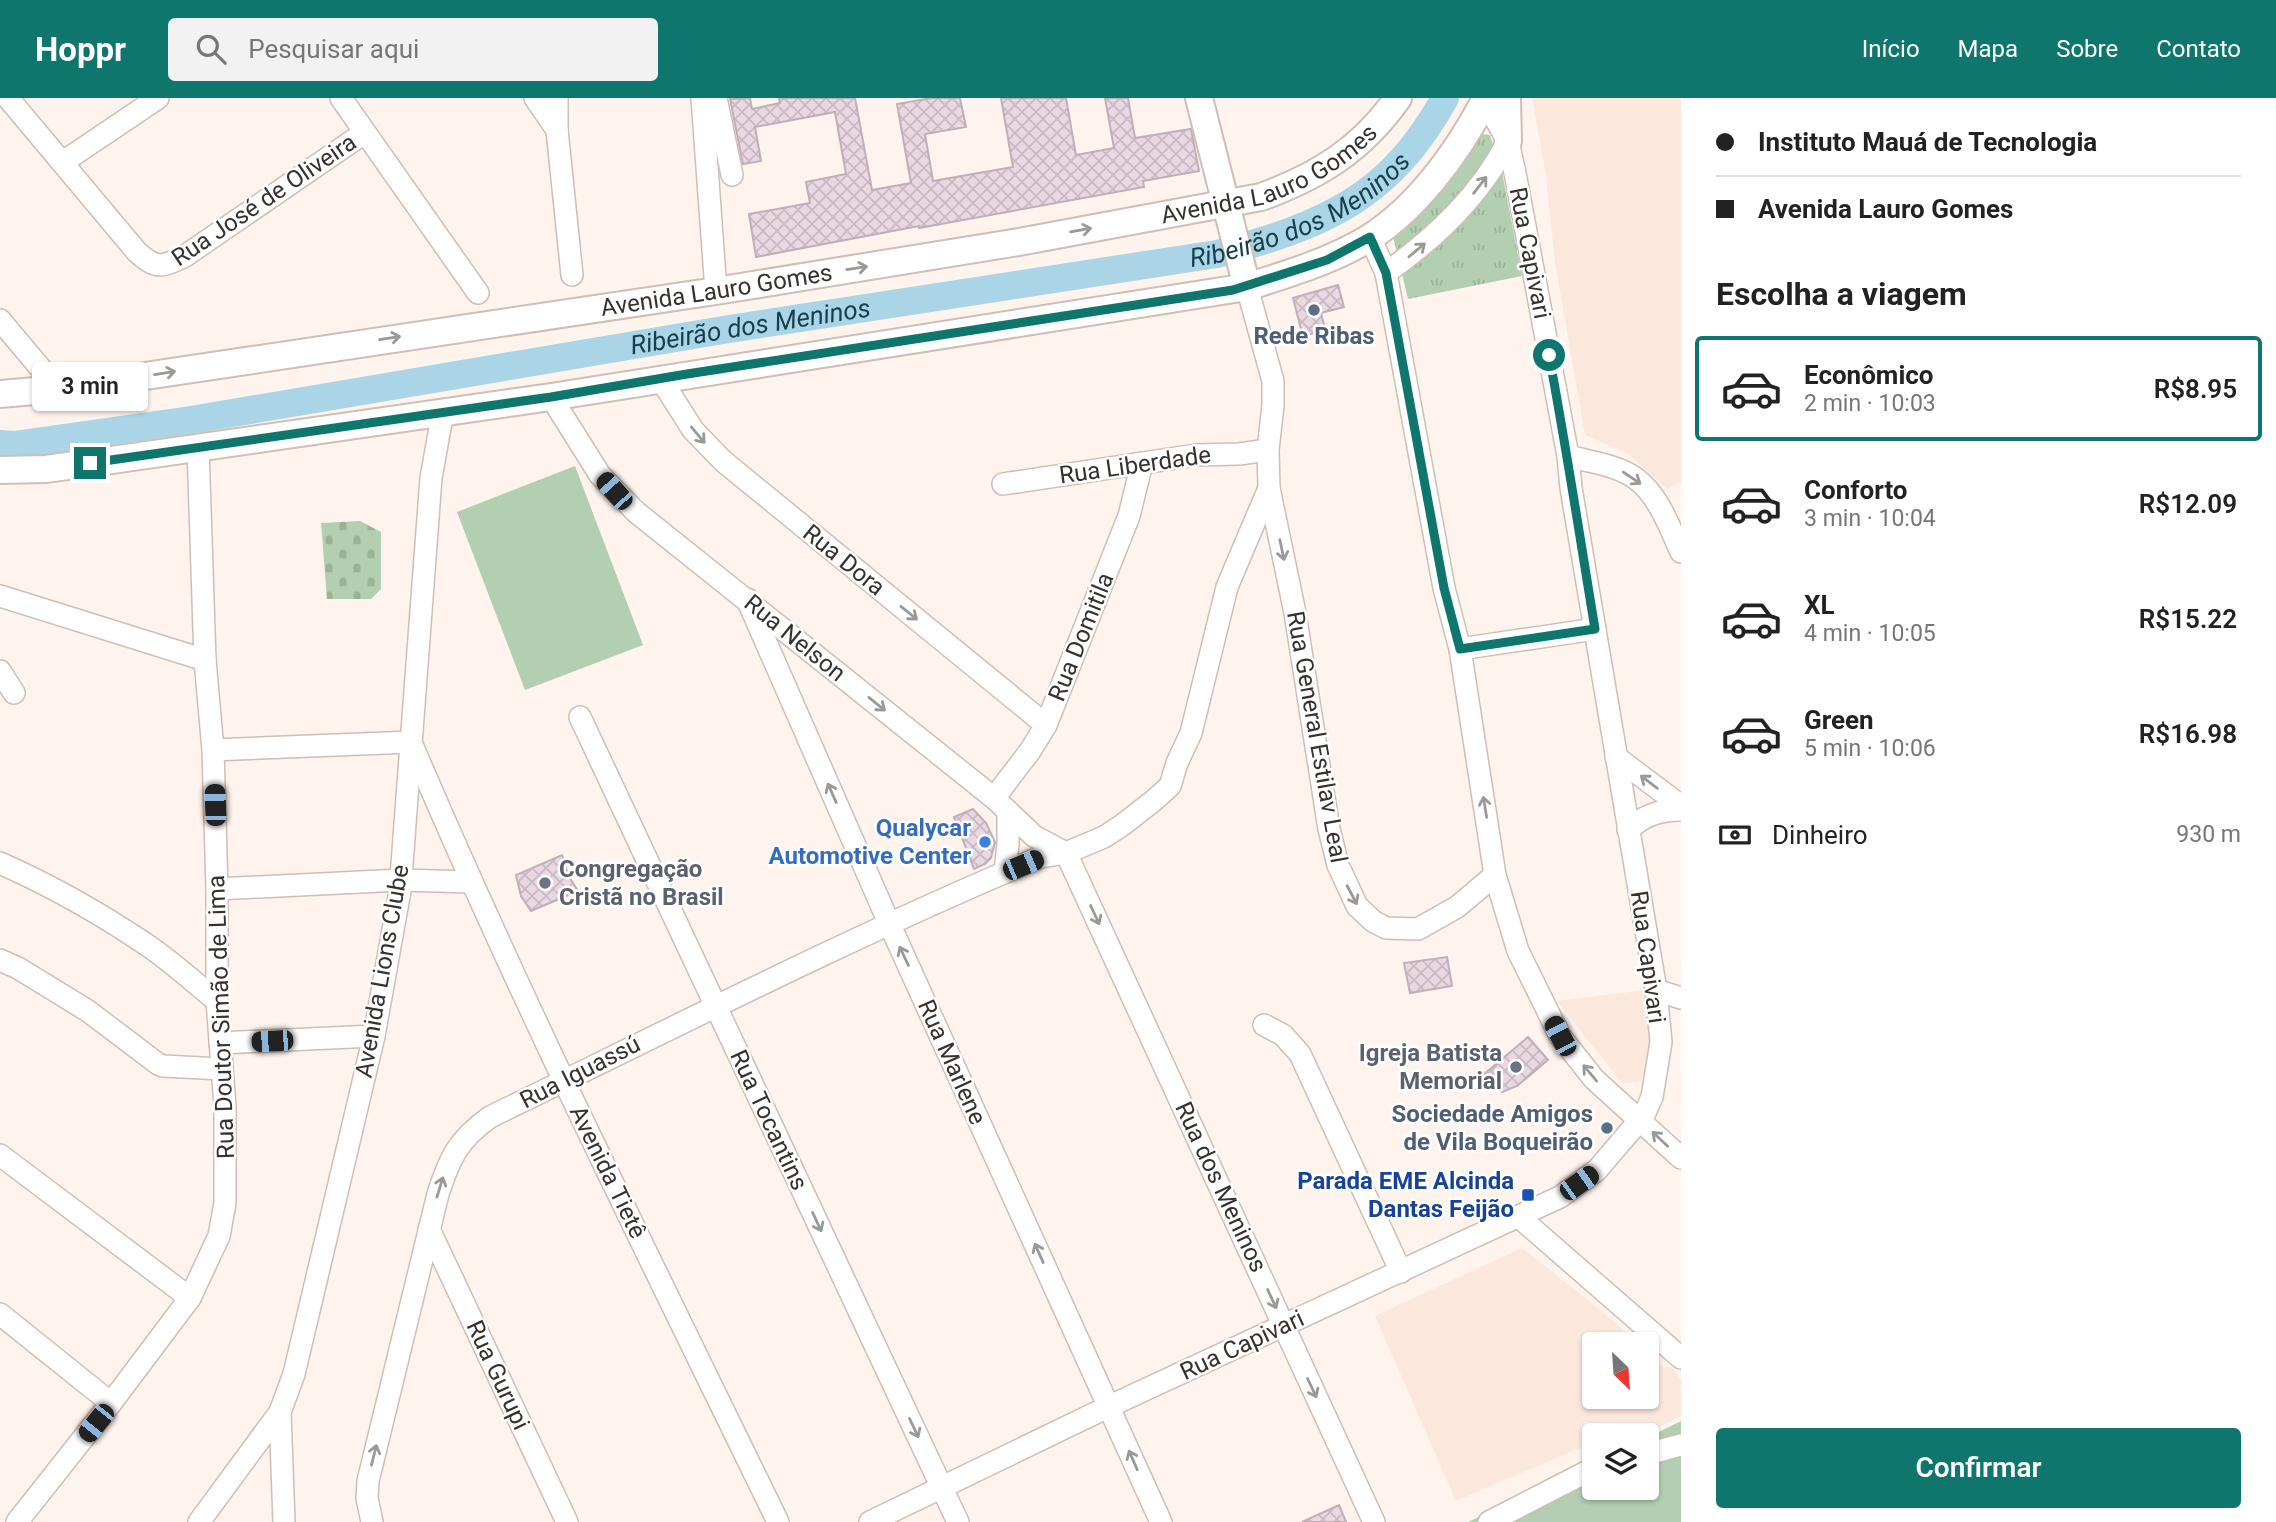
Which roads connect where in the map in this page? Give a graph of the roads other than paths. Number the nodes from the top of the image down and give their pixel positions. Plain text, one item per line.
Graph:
1 (8, 98) edge
2 (158, 98) edge
3 (341, 98) edge
4 (535, 98) edge
5 (557, 98) edge
6 (702, 98) edge
7 (716, 98) edge
8 (1199, 98) edge
9 (1398, 98) edge
10 (1493, 99) edge
11 (557, 130) junction
12 (364, 133) junction
13 (1508, 141) junction
14 (63, 162) junction
15 (732, 175) dead end
16 (1229, 211) junction
17 (1370, 237) junction
18 (1386, 273) junction
19 (572, 275) dead end
20 (1245, 280) junction
21 (716, 291) junction
22 (478, 293) dead end
23 (0, 320) edge
24 (660, 378) junction
25 (58, 389) junction
26 (0, 394) edge
27 (551, 397) junction
28 (443, 411) junction
29 (198, 447) junction
30 (1268, 450) junction
31 (1568, 456) junction
32 (1142, 463) junction
33 (0, 470) edge
34 (1003, 484) dead end
35 (1269, 488) junction
36 (1681, 552) edge
37 (0, 596) edge
38 (747, 599) junction
39 (1595, 629) junction
40 (1460, 649) junction
41 (205, 660) junction
42 (0, 671) edge
43 (15, 693) dead end
44 (580, 717) dead end
45 (1046, 724) junction
46 (411, 742) junction
47 (213, 750) junction
48 (1616, 757) junction
49 (994, 798) junction
50 (1681, 808) edge
51 (1009, 814) junction
52 (1628, 830) junction
53 (1066, 853) junction
54 (0, 863) edge
55 (1005, 872) junction
56 (1495, 875) junction
57 (401, 880) junction
58 (471, 883) junction
59 (217, 889) junction
60 (889, 923) junction
61 (0, 960) edge
62 (1656, 990) junction
63 (1681, 998) edge
64 (217, 1001) junction
65 (715, 1005) junction
66 (1264, 1025) dead end
67 (374, 1036) junction
68 (220, 1043) junction
69 (222, 1069) junction
70 (563, 1080) junction
71 (1639, 1120) junction
72 (0, 1156) edge
73 (1681, 1158) edge
74 (1519, 1217) junction
75 (429, 1229) junction
76 (1401, 1272) junction
77 (190, 1298) junction
78 (0, 1314) edge
79 (1284, 1325) junction
80 (1681, 1358) edge
81 (111, 1403) junction
82 (1110, 1406) junction
83 (280, 1412) junction
84 (1681, 1445) edge
85 (1659, 1451) edge
86 (1582, 1474) edge
87 (943, 1489) junction
88 (17, 1522) edge
89 (199, 1522) edge
90 (284, 1522) edge
91 (372, 1522) edge
92 (567, 1522) edge
93 (778, 1522) edge
94 (870, 1522) edge
95 (958, 1522) edge
96 (1161, 1522) edge
97 (1374, 1522) edge
98 (1489, 1522) edge

1 - 14 street
2 - 14 street
3 - 12 street
4 - 11 street
5 - 11 street
6 - 21 street
7 - 15 street
8 - 16 main road
9 - 16 main road, Avenida Lauro Gomes
10 - 13 main road
10 - 17 main road
11 - 19 street
12 - 14 street, Rua José de Oliveira
12 - 22 street
18 -> 13 street
13 - 31 street, Rua Capivari
16 - 20 main road
21 -> 16 main road, Avenida Lauro Gomes
17 - 18 street
17 - 20 main road
18 - 40 street
20 - 24 main road
20 - 30 street
25 -> 21 main road, Avenida Lauro Gomes
23 - 25 street
24 - 27 main road
24 -> 45 street, Rua Dora
25 - 26 main road, Avenida Lauro Gomes
27 - 28 main road
27 - 38 street, Rua Nelson
28 - 29 main road
28 - 46 street, Avenida Lions Clube
29 - 33 main road
29 - 41 street, Rua Doutor Simão de Lima
30 - 32 street, Rua Liberdade
30 - 35 street
31 -> 36 street
31 - 39 street, Rua Capivari
32 - 34 street, Rua Liberdade
32 - 45 street, Rua Domitila
35 - 53 street, Rua Iguassú
35 -> 56 street, Rua General Estilav Leal
37 - 41 street
38 -> 49 street, Rua Nelson
60 -> 38 street, Rua Marlene
39 - 40 street
39 - 48 street, Rua Capivari
56 -> 40 street
41 - 47 street, Rua Doutor Simão de Lima
42 - 43 street
44 - 65 street, Rua Tocantins
45 - 49 street, Rua Domitila
46 - 47 street
46 - 57 street, Avenida Lions Clube
46 - 58 street, Avenida Tietê
47 - 59 street, Rua Doutor Simão de Lima
50 -> 48 street
48 - 52 street, Rua Capivari
49 - 51 street, Rua Nelson
50 - 52 street
51 - 53 street, Rua Nelson
51 - 55 street
52 - 62 street, Rua Capivari
53 - 55 street, Rua Iguassú
53 -> 79 street, Rua dos Meninos
54 - 64 street
55 - 60 street, Rua Iguassú
71 -> 56 street
57 - 58 street
57 - 59 street
57 - 67 street, Avenida Lions Clube
58 - 70 street, Avenida Tietê
59 - 64 street, Rua Doutor Simão de Lima
60 - 65 street, Rua Iguassú
82 -> 60 street, Rua Marlene
61 - 69 street
62 - 63 street
62 - 71 street, Rua Capivari
64 - 68 street, Rua Doutor Simão de Lima
65 - 70 street, Rua Iguassú
65 -> 87 street, Rua Tocantins
66 - 76 street
67 - 68 street
67 - 83 street, Avenida Lions Clube
68 - 69 street, Rua Doutor Simão de Lima
69 - 77 street, Rua Doutor Simão de Lima
75 -> 70 street, Rua Iguassú
70 - 93 street, Avenida Tietê
73 -> 71 street
71 - 74 street, Rua Capivari
72 - 77 street
74 - 76 street, Rua Capivari
74 - 80 street
91 -> 75 street, Rua Iguassú
75 - 92 street, Rua Gurupi
76 - 79 street, Rua Capivari
77 - 81 street, Rua Doutor Simão de Lima
78 - 81 street
79 - 82 street, Rua Capivari
79 -> 97 street, Rua dos Meninos
81 - 88 street, Rua Doutor Simão de Lima
82 - 87 street, Rua Capivari
96 -> 82 street, Rua Marlene
83 - 89 street
83 - 90 street, Avenida Lions Clube
84 - 85 street
86 - 98 street
87 - 94 street, Rua Capivari
87 - 95 street, Rua Tocantins

